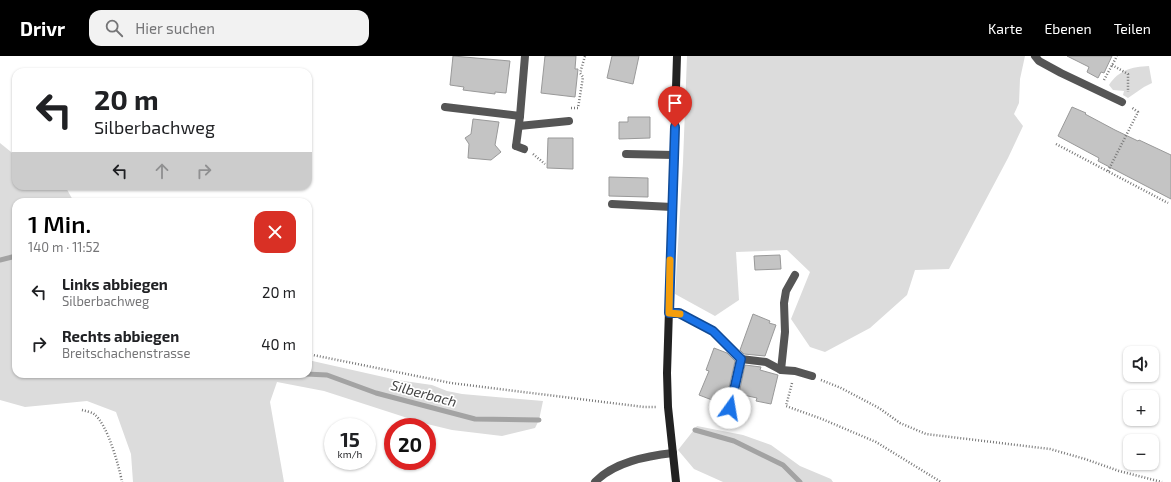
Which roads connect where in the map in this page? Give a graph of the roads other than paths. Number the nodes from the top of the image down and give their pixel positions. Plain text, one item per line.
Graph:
1 (525, 56) edge
2 (676, 56) edge
3 (1035, 56) edge
4 (1122, 102) road end
5 (445, 107) dead end
6 (520, 116) junction
7 (569, 121) road end
8 (519, 126) junction
9 (520, 147) dead end
10 (626, 154) dead end
11 (674, 155) junction
12 (612, 204) dead end
13 (672, 207) junction
14 (795, 276) dead end
15 (669, 313) junction
16 (741, 359) junction
17 (782, 370) junction
18 (812, 376) road end
19 (730, 408) dead end
20 (673, 453) junction
21 (595, 482) edge
22 (676, 482) edge

1 - 6 street
2 - 11 street
3 - 4 street
5 - 6 street
6 - 8 street
7 - 8 street
8 - 9 street
10 - 11 street
11 - 13 street
12 - 13 street
13 - 15 street
14 - 17 street
15 - 16 street
15 - 20 street
16 - 17 street
16 - 19 street
17 - 18 street
20 - 21 street
20 - 22 street

